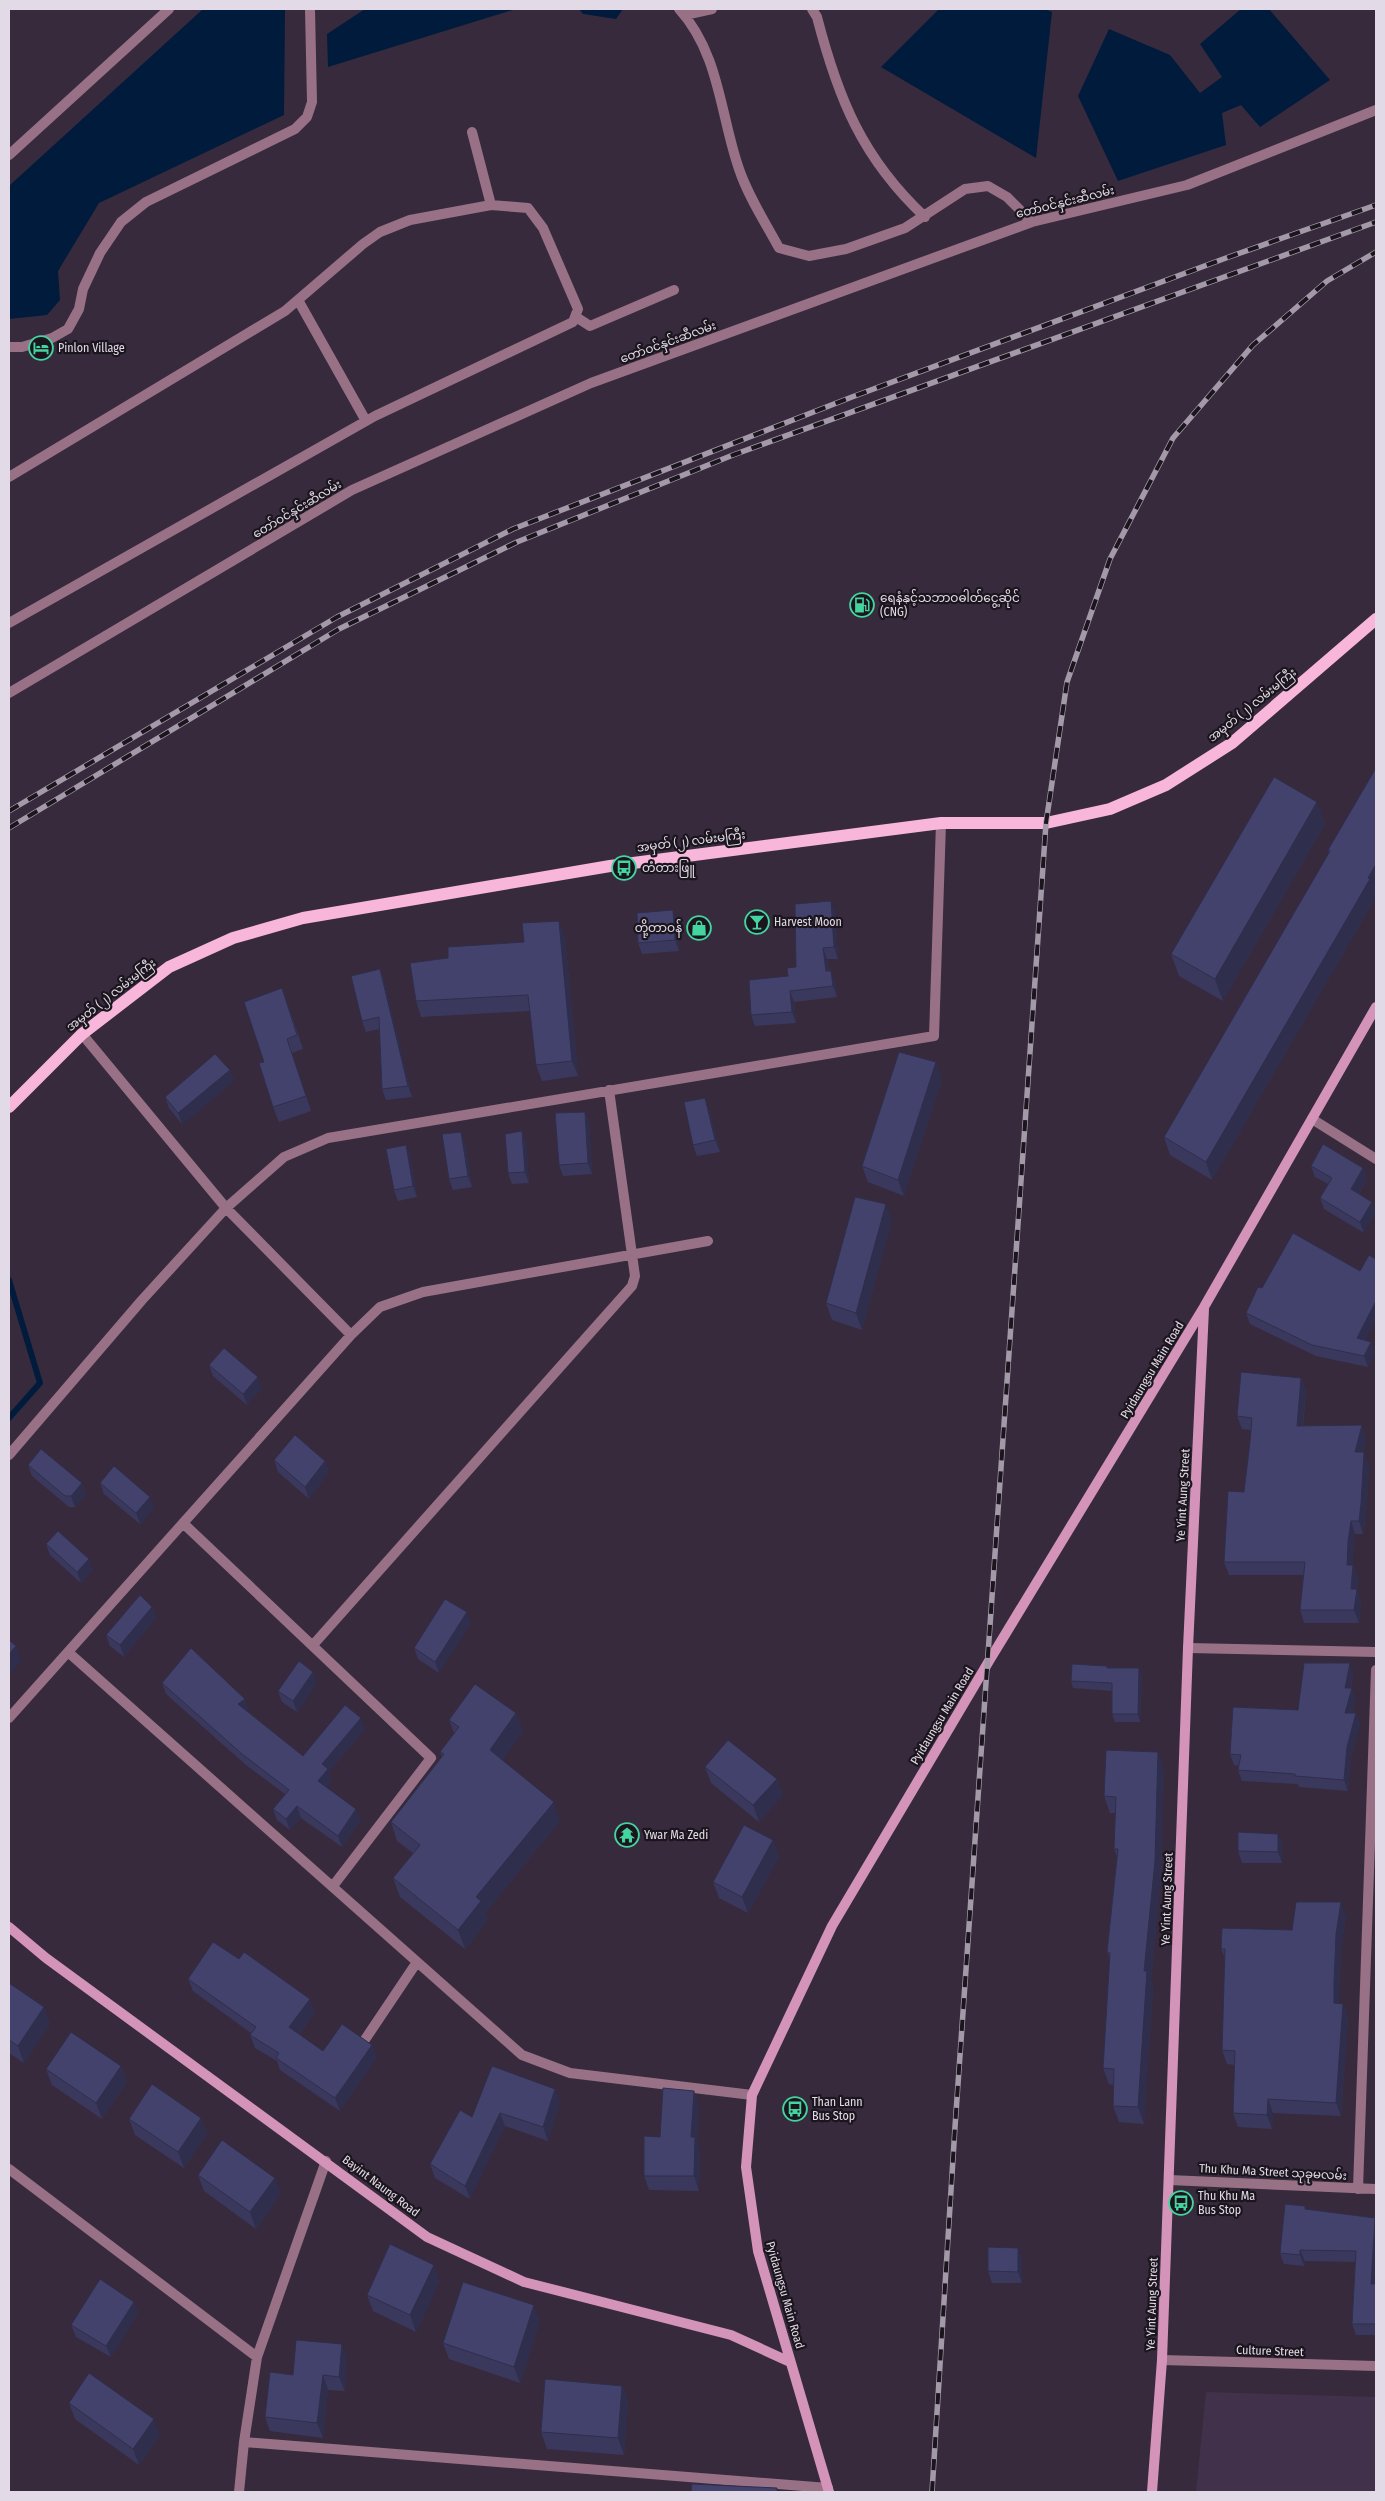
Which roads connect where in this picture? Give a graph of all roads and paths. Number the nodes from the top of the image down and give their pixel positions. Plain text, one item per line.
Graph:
1 (169, 9) edge
2 (310, 9) edge
3 (712, 9) edge
4 (812, 9) edge
5 (682, 12) edge
6 (1376, 110) edge
7 (472, 132) dead end
8 (9, 156) edge
9 (491, 205) junction
10 (925, 217) junction
11 (1032, 222) junction
12 (674, 290) dead end
13 (298, 300) junction
14 (576, 317) junction
15 (9, 347) edge
16 (366, 421) junction
17 (9, 477) edge
18 (1376, 619) edge
19 (9, 624) edge
20 (9, 693) edge
21 (941, 823) junction
22 (1376, 1007) edge
23 (82, 1034) junction
24 (609, 1090) junction
25 (9, 1107) edge
26 (1312, 1119) junction
27 (1376, 1159) edge
28 (226, 1208) junction
29 (708, 1242) dead end
30 (632, 1255) junction
31 (1204, 1307) junction
32 (352, 1335) junction
33 (9, 1455) edge
34 (183, 1523) junction
35 (313, 1645) junction
36 (1188, 1648) junction
37 (68, 1652) junction
38 (1376, 1652) edge
39 (1376, 1670) edge
40 (9, 1718) edge
41 (332, 1886) junction
42 (9, 1927) edge
43 (418, 1962) junction
44 (364, 2041) edge
45 (752, 2095) junction
46 (326, 2161) junction
47 (9, 2170) edge
48 (1169, 2180) junction
49 (1358, 2189) junction
50 (1376, 2189) edge
51 (257, 2357) junction
52 (1162, 2360) junction
53 (790, 2362) junction
54 (1376, 2366) edge
55 (244, 2442) junction
56 (828, 2490) edge
57 (239, 2492) edge
58 (1152, 2492) edge

1 - 8 street
2 - 15 street
3 - 5 street
4 - 10 street
5 - 10 street
6 - 11 street, တော်ဝင်နှင်းဆီလမ်း
7 - 9 street
9 - 13 street
9 - 14 street
10 - 11 street
11 - 20 street, တော်ဝင်နှင်းဆီလမ်း
12 - 14 street
13 - 16 street
13 - 17 street
14 - 16 street
16 - 19 street
18 - 21 main road, အမှတ် (၂) လမ်းမကြီး
21 - 23 main road, အမှတ် (၂) လမ်းမကြီး
21 - 24 street
22 - 26 main road, Pyidaungsu Main Road
23 - 25 main road, အမှတ် (၂) လမ်းမကြီး
23 - 28 street
24 - 28 street
24 - 30 street
26 - 27 street
26 - 31 main road, Pyidaungsu Main Road
28 - 32 street
28 - 33 street
29 - 30 street
30 - 32 street
30 - 35 street
31 - 36 main road, Ye Yint Aung Street
31 - 45 main road, Pyidaungsu Main Road
32 - 34 street
34 - 35 street
34 - 37 street
35 - 41 street
36 - 38 street
36 - 48 main road, Ye Yint Aung Street
37 - 40 street
37 - 41 street
39 - 49 street
41 - 43 street
42 - 46 main road, Bayint Naung Road
43 - 44 street
43 - 45 street
45 - 53 main road, Pyidaungsu Main Road
46 - 51 street
46 - 53 main road, Bayint Naung Road
47 - 51 street
48 - 49 street, Thu Khu Ma Street သုခုမလမ်း
48 - 52 main road, Ye Yint Aung Street
49 - 50 street, Thu Khu Ma Street သုခုမလမ်း
51 - 55 street
52 - 54 street, Culture Street
52 - 58 main road, Ye Yint Aung Street
53 - 56 main road, Pyidaungsu Main Road
55 - 56 street
55 - 57 street

